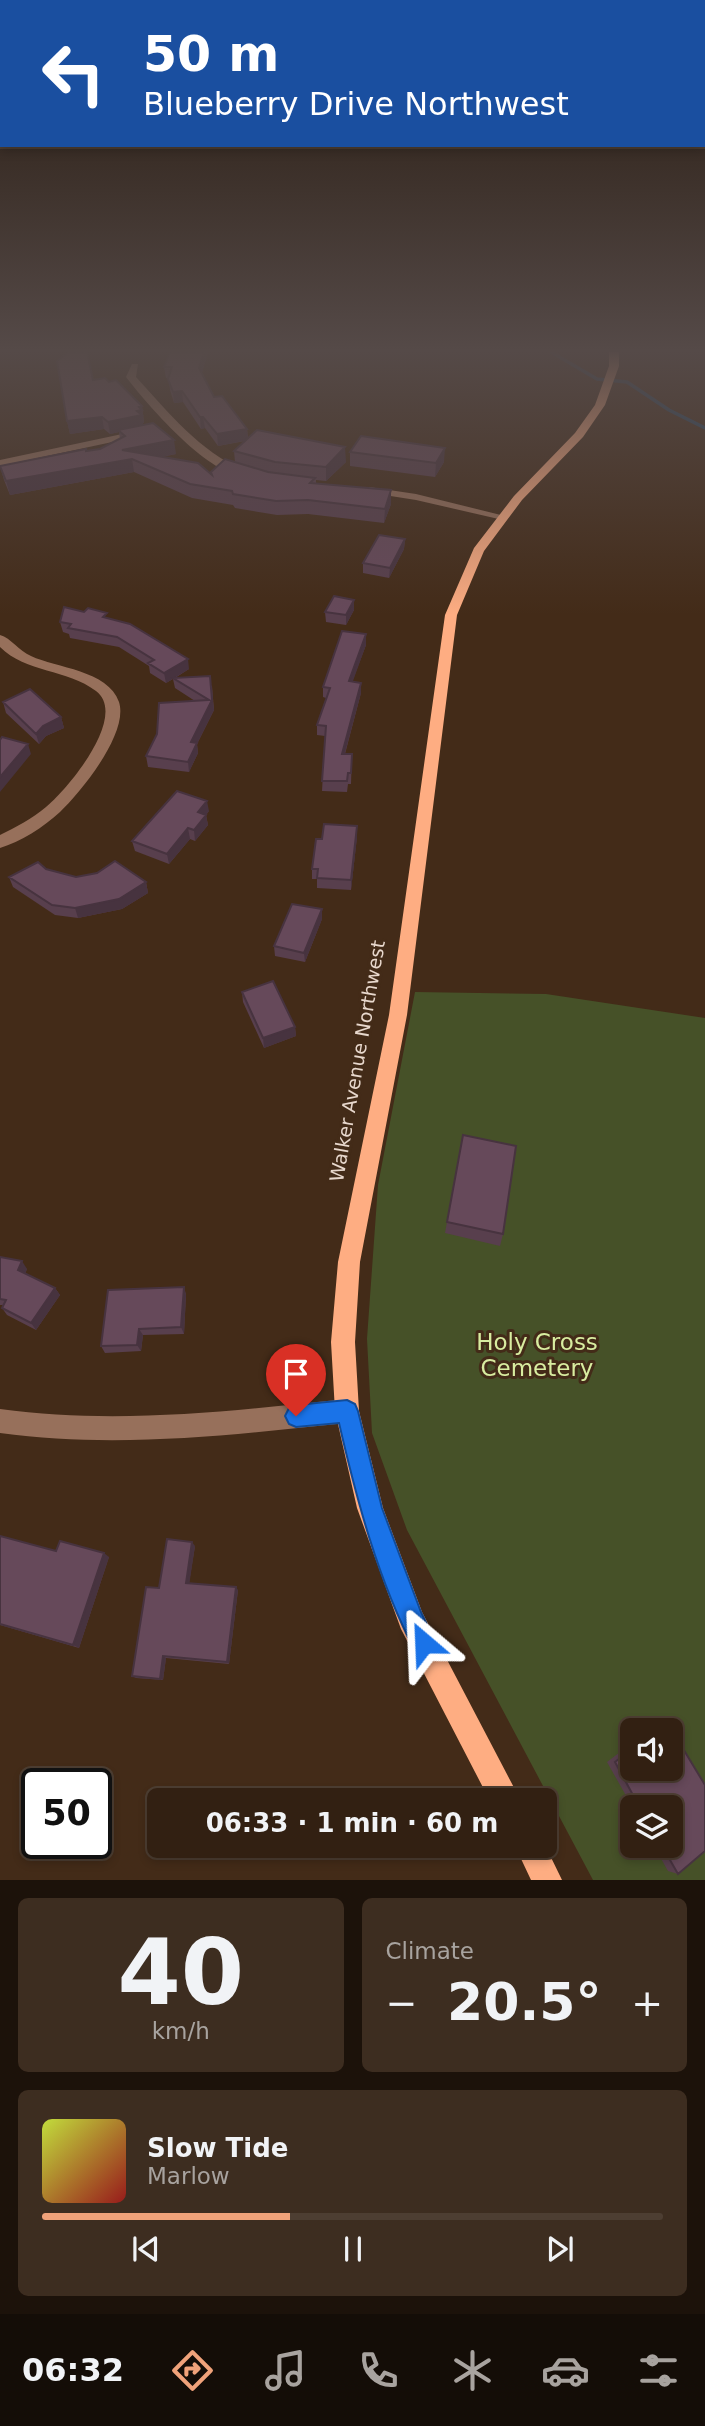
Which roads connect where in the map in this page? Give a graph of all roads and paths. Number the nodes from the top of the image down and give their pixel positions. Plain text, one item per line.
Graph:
1 (111, 440) edge
2 (190, 440) edge
3 (574, 440) edge
4 (0, 463) edge
5 (258, 477) edge
6 (357, 489) edge
7 (503, 517) junction
8 (0, 639) edge
9 (0, 842) edge
10 (347, 1411) junction
11 (0, 1421) edge
12 (499, 1788) edge
13 (536, 1858) edge
14 (547, 1880) edge

1 - 4 street
2 - 5 street
3 - 7 main road, Walker Avenue Northwest
6 - 7 street
7 - 10 main road, Walker Avenue Northwest
8 - 9 street
10 - 11 street
10 - 12 main road, Walker Avenue Northwest
13 - 14 main road

